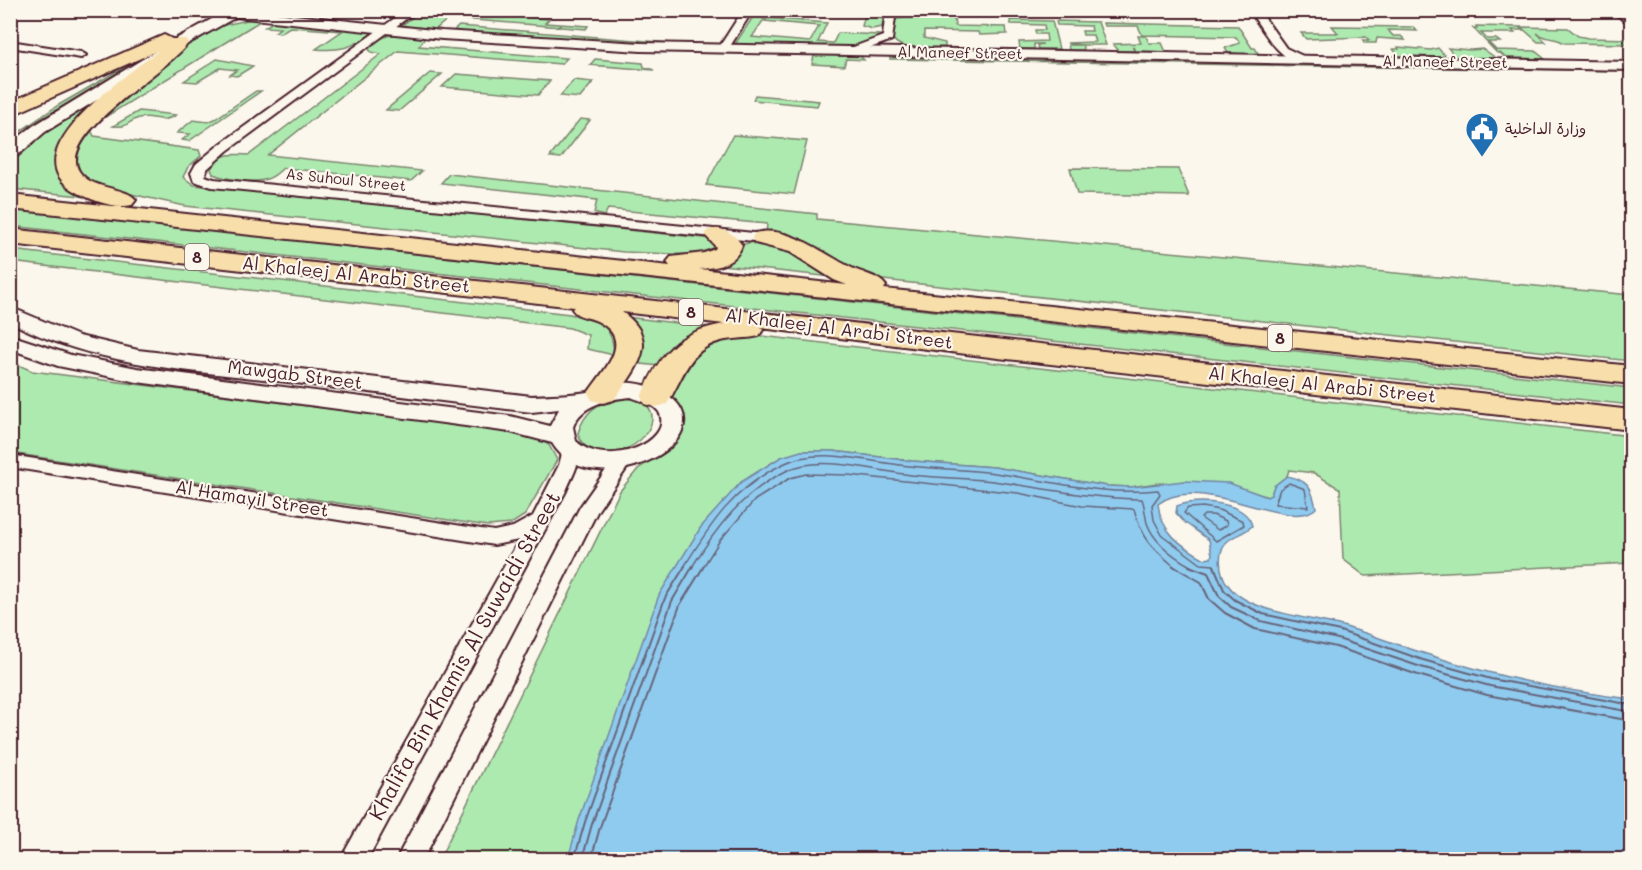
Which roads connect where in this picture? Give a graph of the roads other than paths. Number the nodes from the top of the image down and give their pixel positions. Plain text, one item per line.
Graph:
1 (249, 10) edge
2 (413, 10) edge
3 (748, 10) edge
4 (891, 10) edge
5 (1254, 10) edge
6 (1616, 10) edge
7 (214, 11) edge
8 (235, 12) edge
9 (268, 14) edge
10 (1631, 21) edge
11 (199, 22) junction
12 (387, 29) junction
13 (888, 38) junction
14 (171, 42) junction
15 (10, 44) edge
16 (723, 49) junction
17 (852, 51) junction
18 (914, 52) junction
19 (1276, 54) junction
20 (81, 55) dead end
21 (1632, 66) edge
22 (10, 110) edge
23 (16, 132) edge
24 (10, 153) edge
25 (10, 202) edge
26 (218, 224) junction
27 (717, 235) junction
28 (10, 236) edge
29 (764, 238) joint
30 (562, 261) junction
31 (384, 279) junction
32 (928, 302) junction
33 (10, 313) edge
34 (10, 341) edge
35 (999, 349) junction
36 (1632, 375) edge
37 (595, 396) junction
38 (656, 397) junction
39 (1632, 420) edge
40 (566, 444) junction
41 (10, 461) edge
42 (622, 462) junction
43 (539, 521) junction
44 (494, 538) junction
45 (516, 563) junction
46 (353, 860) edge
47 (409, 860) edge

1 - 9 main road, Al Maneef Street
2 - 12 street, As Suhoul Street
3 - 16 street
4 - 13 street
5 - 19 street
6 - 10 main road
7 - 8 main road, Al Maneef Street
7 - 11 main road
8 - 9 main road, Al Maneef Street
8 - 11 main road
9 - 11 main road
9 - 12 main road, Al Maneef Street
11 - 14 main road
12 - 16 main road, Al Maneef Street
12 - 27 street, As Suhoul Street
13 - 17 street
13 - 18 street
14 - 22 highway
14 - 23 main road
14 - 24 main road
14 - 26 highway
15 - 20 street
16 - 17 main road, Al Maneef Street
17 - 18 main road, Al Maneef Street
18 - 19 main road, Al Maneef Street
19 - 21 main road, Al Maneef Street
25 - 26 highway, Al Khaleej Al Arabi Street / 8
26 - 30 highway, Al Khaleej Al Arabi Street / 8
27 - 29 street, As Suhoul Street
27 - 30 highway
28 - 31 highway, Al Khaleej Al Arabi Street / 8
29 - 32 highway
30 - 32 highway, Al Khaleej Al Arabi Street / 8
31 - 35 highway, Al Khaleej Al Arabi Street / 8
31 - 37 highway
32 - 36 highway, Al Khaleej Al Arabi Street / 8
33 - 37 main road, Mawgab Street
34 - 40 main road, Mawgab Street
35 - 38 highway
35 - 39 highway, Al Khaleej Al Arabi Street / 8
37 - 38 main road
37 - 40 main road
38 - 42 main road
40 - 42 main road
40 - 43 street, Khalifa Bin Khamis Al Suwaidi Street
41 - 44 street, Al Hamayil Street
42 - 47 street, Khalifa Bin Khamis Al Suwaidi Street
43 - 44 street, Al Hamayil Street
43 - 45 street, Khalifa Bin Khamis Al Suwaidi Street
44 - 45 street
45 - 46 street, Khalifa Bin Khamis Al Suwaidi Street

